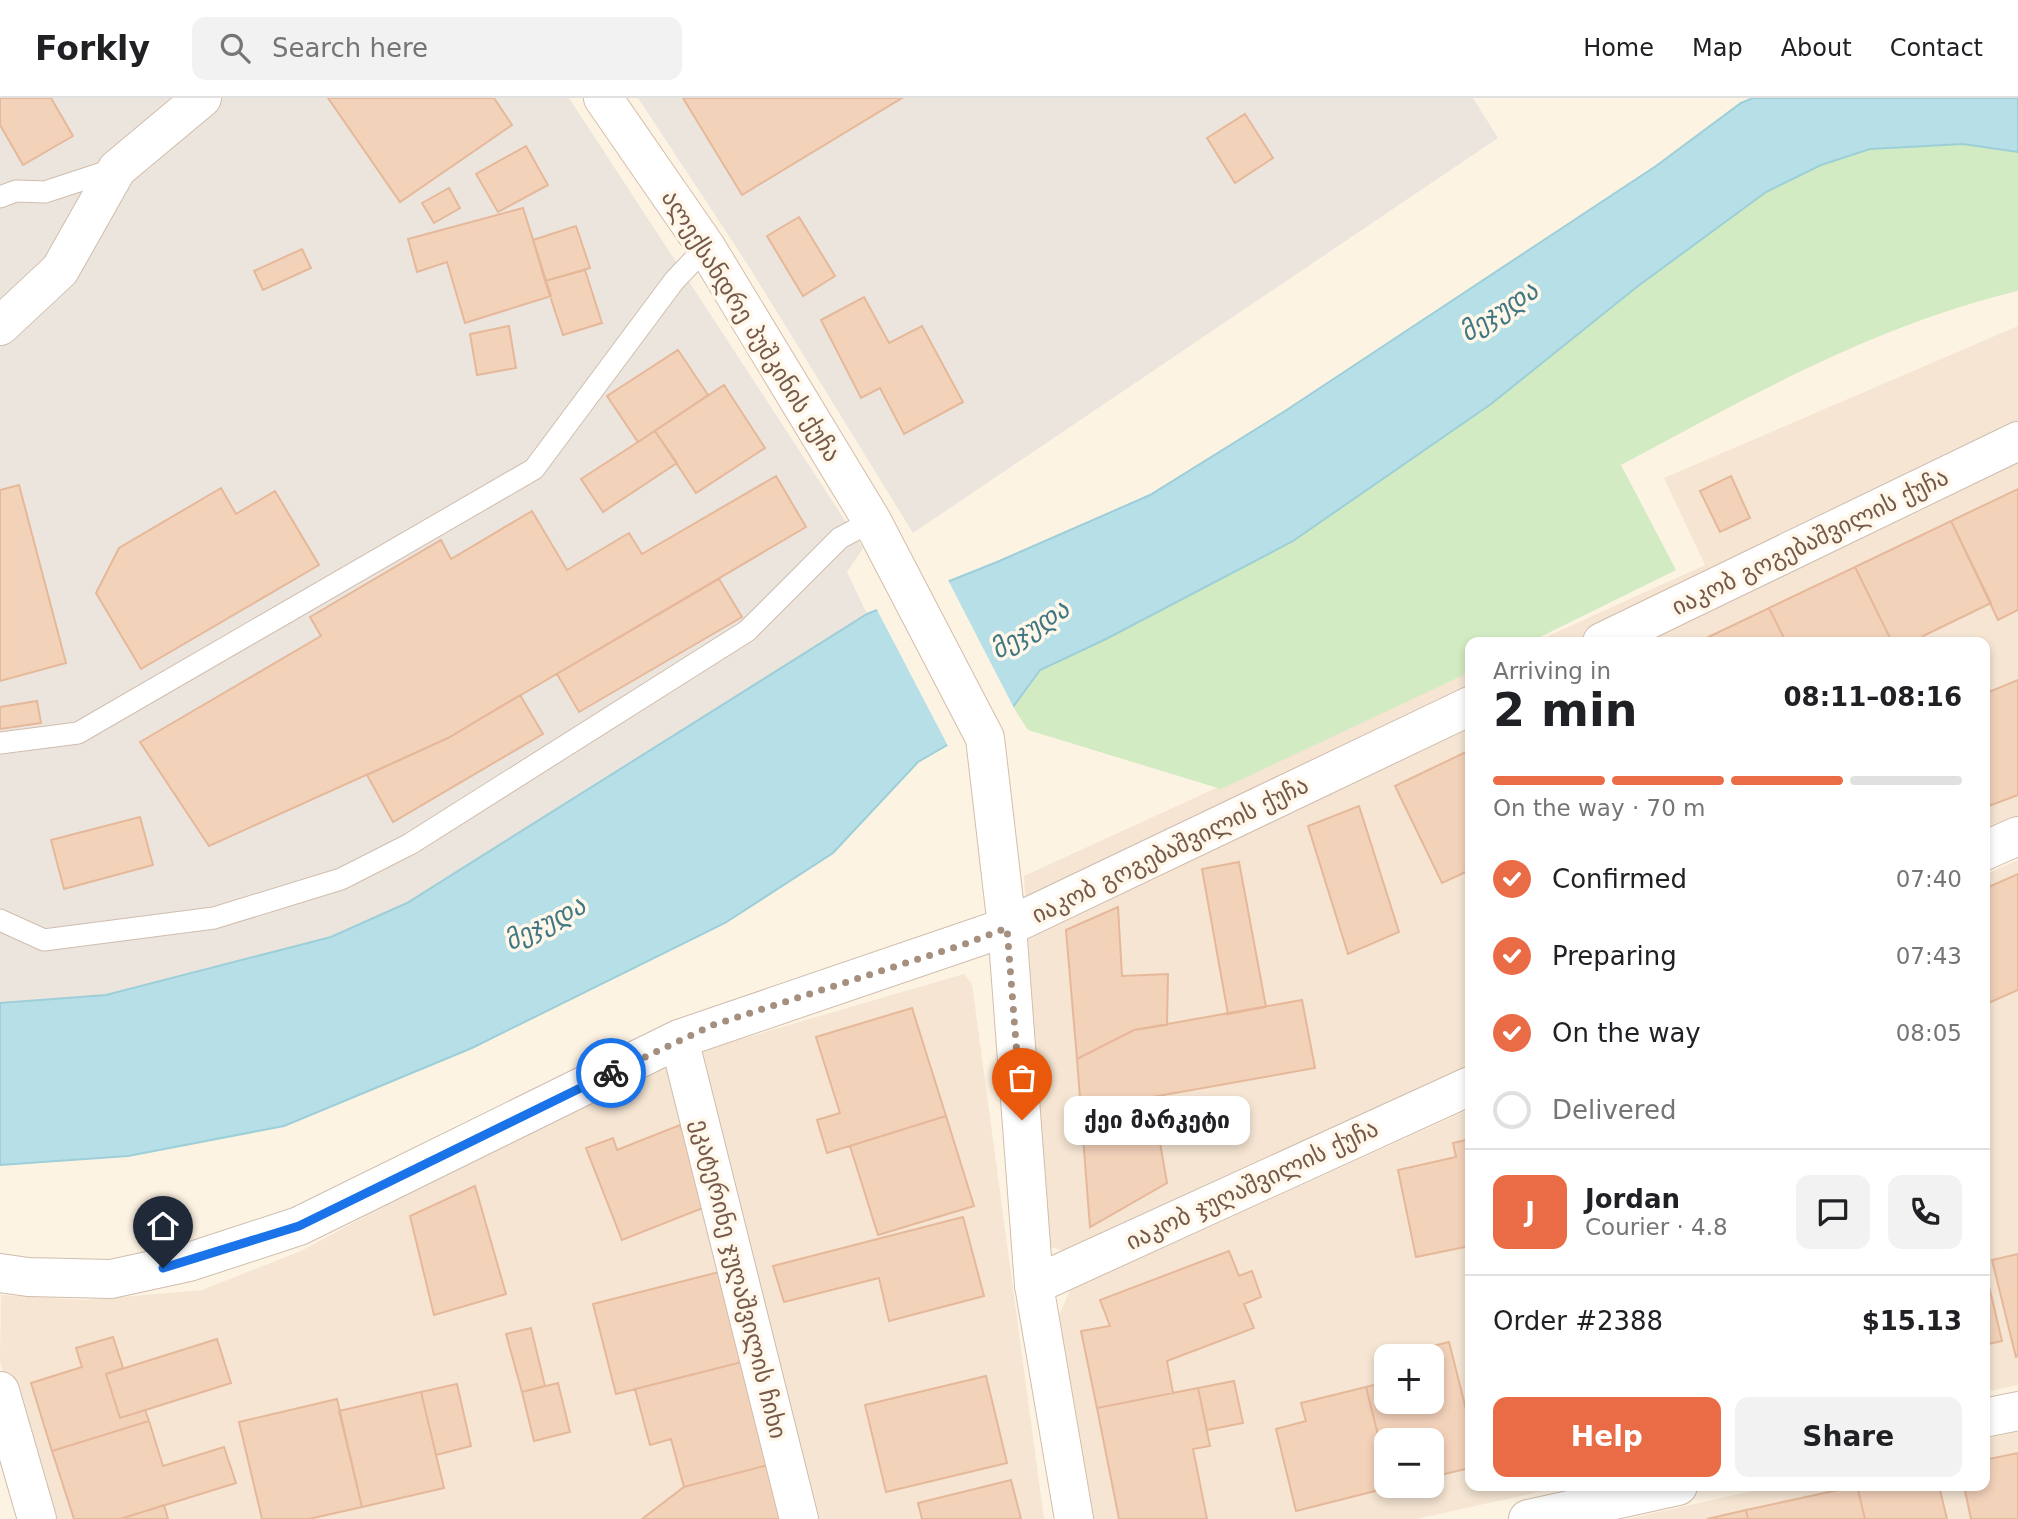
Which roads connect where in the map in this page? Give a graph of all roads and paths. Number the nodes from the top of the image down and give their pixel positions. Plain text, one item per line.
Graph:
1 (202, 98) edge
2 (603, 98) edge
3 (117, 169) junction
4 (5, 190) edge
5 (706, 247) junction
6 (0, 326) edge
7 (2018, 441) edge
8 (872, 521) junction
9 (1612, 637) edge
10 (1465, 708) edge
11 (0, 743) edge
12 (2018, 836) edge
13 (1990, 848) edge
14 (0, 920) edge
15 (1007, 928) junction
16 (679, 1040) junction
17 (1465, 1088) edge
18 (0, 1273) edge
19 (1034, 1285) junction
20 (0, 1391) edge
21 (2018, 1411) edge
22 (1990, 1417) edge
23 (8, 1447) edge
24 (1655, 1491) edge
25 (37, 1519) edge
26 (799, 1519) edge
27 (1074, 1519) edge
28 (1528, 1519) edge

1 - 3 street
2 - 5 street, ალექსანდრე პუშკინის ქუჩა
3 - 4 lane
3 - 6 street
5 - 8 street, ალექსანდრე პუშკინის ქუჩა
5 - 11 lane
7 - 9 street, იაკობ გოგებაშვილის ქუჩა
8 - 14 lane
8 - 15 street, ალექსანდრე პუშკინის ქუჩა
10 - 15 street, იაკობ გოგებაშვილის ქუჩა
12 - 13 street
15 - 16 street, იაკობ გოგებაშვილის ქუჩა
15 - 19 street
16 - 18 street, იაკობ გოგებაშვილის ქუჩა
16 - 26 street, ეკატერინე ჯუღაშვილის ჩიხი
17 - 19 street, იაკობ ჯუღაშვილის ქუჩა
19 - 27 street
20 - 23 street
21 - 22 street
23 - 25 street
24 - 28 street

